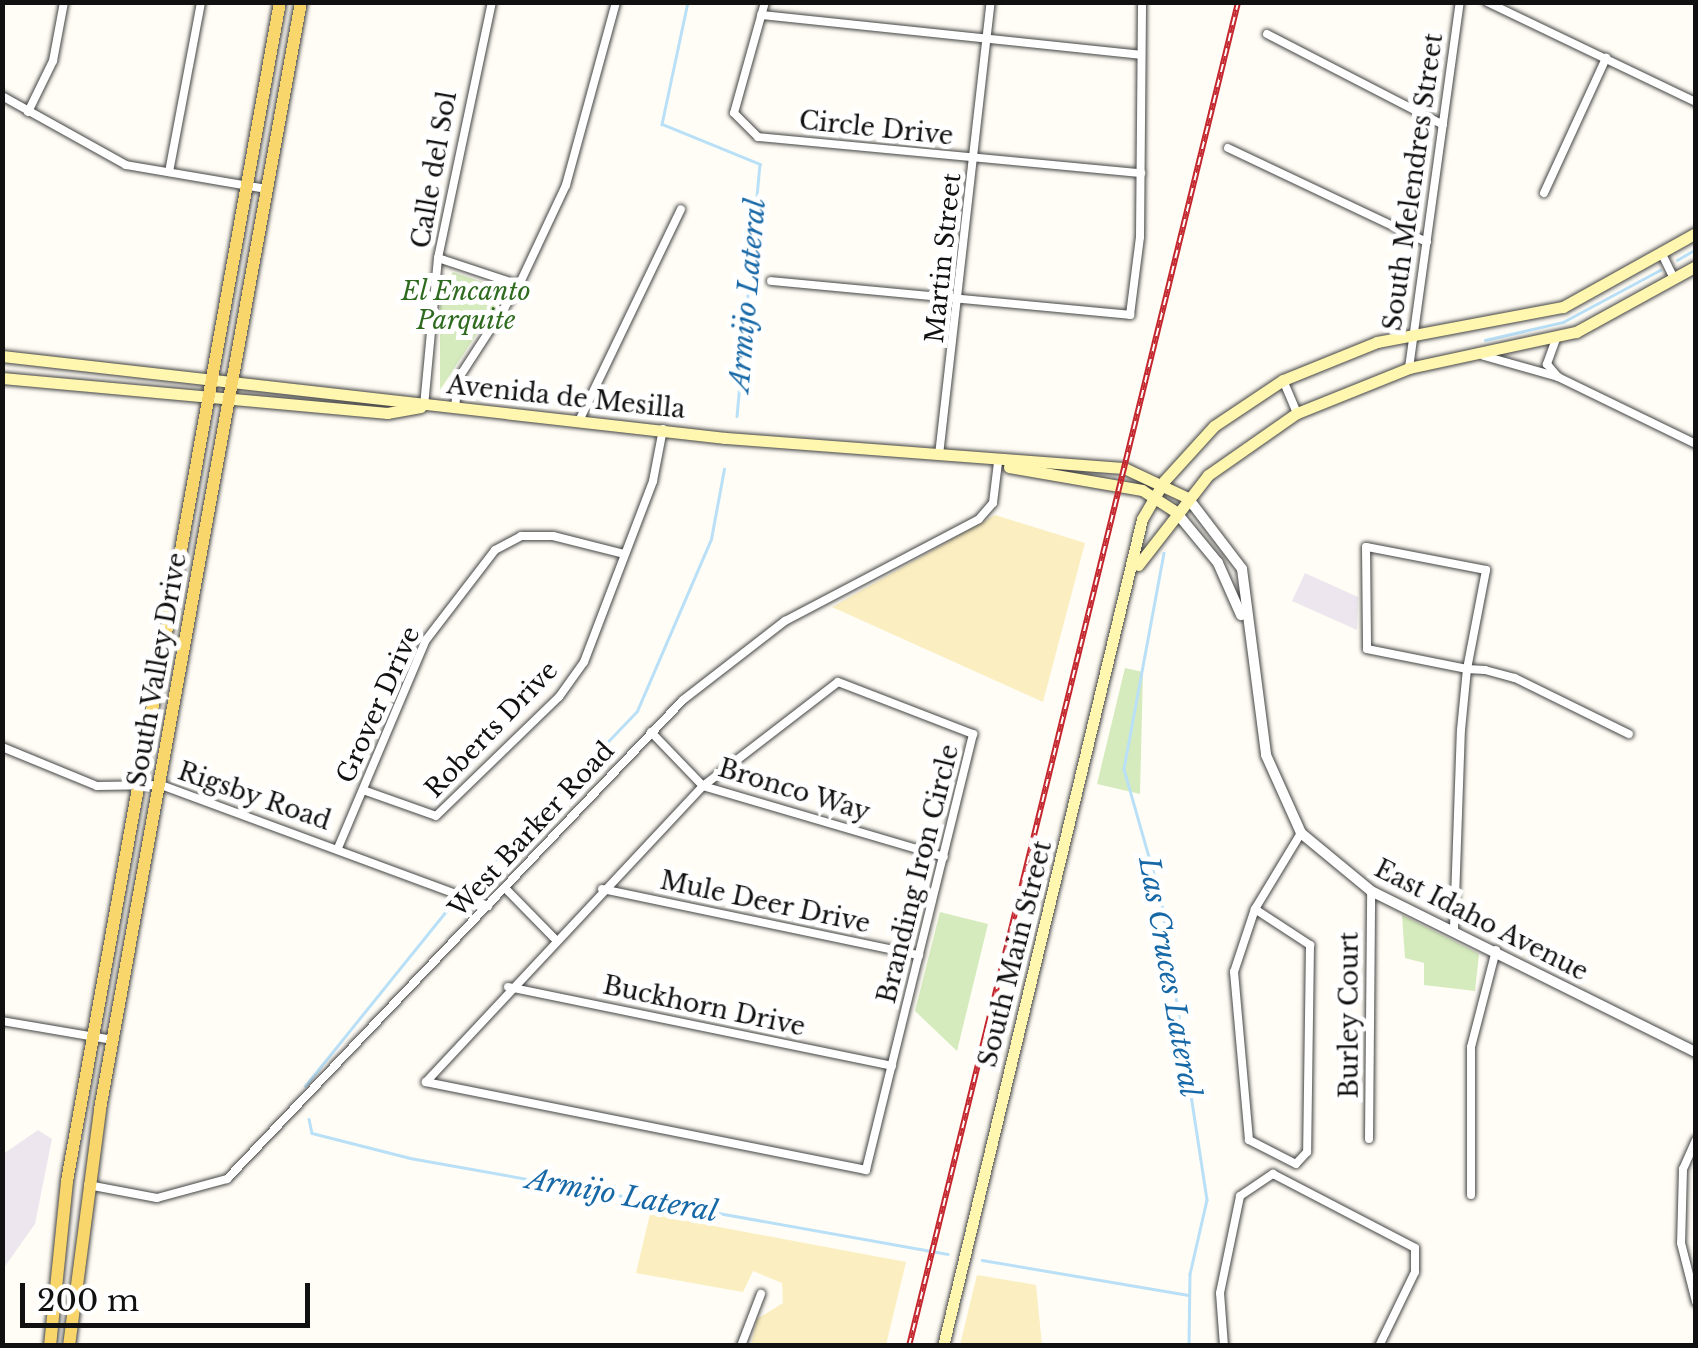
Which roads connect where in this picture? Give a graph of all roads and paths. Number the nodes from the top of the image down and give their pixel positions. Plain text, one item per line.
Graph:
1 (64, 2) edge
2 (201, 2) edge
3 (280, 2) edge
4 (301, 2) edge
5 (492, 2) edge
6 (616, 2) edge
7 (765, 2) edge
8 (991, 2) edge
9 (1142, 2) edge
10 (1460, 2) edge
11 (1487, 2) edge
12 (761, 15) junction
13 (1267, 34) dead end
14 (988, 40) junction
15 (1141, 54) junction
16 (1606, 58) junction
17 (2, 96) edge
18 (1696, 102) edge
19 (28, 112) junction
20 (1443, 124) junction
21 (1228, 148) dead end
22 (974, 160) junction
23 (169, 172) junction
24 (1141, 172) junction
25 (248, 186) junction
26 (267, 189) junction
27 (1544, 192) dead end
28 (681, 209) dead end
29 (1696, 233) edge
30 (1427, 242) junction
31 (1662, 254) junction
32 (438, 258) junction
33 (1696, 266) edge
34 (1674, 278) junction
35 (770, 280) dead end
36 (519, 285) junction
37 (962, 298) junction
38 (1411, 338) junction
39 (1556, 338) junction
40 (2, 356) edge
41 (1484, 356) junction
42 (1408, 368) junction
43 (214, 375) junction
44 (1558, 377) junction
45 (2, 378) edge
46 (232, 378) junction
47 (1283, 380) junction
48 (209, 398) junction
49 (228, 400) junction
50 (424, 406) junction
51 (455, 410) junction
52 (1298, 413) junction
53 (578, 422) junction
54 (663, 430) junction
55 (1696, 444) edge
56 (938, 457) junction
57 (1000, 464) junction
58 (1164, 481) junction
59 (1155, 496) junction
60 (1188, 498) junction
61 (1176, 512) junction
62 (624, 554) junction
63 (1133, 572) junction
64 (1241, 616) junction
65 (1467, 670) junction
66 (652, 732) junction
67 (1629, 734) dead end
68 (2, 747) edge
69 (162, 785) junction
70 (703, 786) junction
71 (137, 788) junction
72 (363, 790) junction
73 (1301, 833) junction
74 (338, 848) junction
75 (944, 856) junction
76 (505, 888) junction
77 (602, 889) junction
78 (1371, 891) junction
79 (488, 906) junction
80 (1255, 909) junction
81 (1454, 928) junction
82 (554, 938) junction
83 (1496, 950) junction
84 (919, 956) junction
85 (508, 987) junction
86 (2, 1021) edge
87 (93, 1036) junction
88 (113, 1040) junction
89 (1696, 1052) edge
90 (892, 1066) junction
91 (1369, 1139) dead end
92 (1696, 1140) edge
93 (88, 1185) junction
94 (1471, 1195) dead end
95 (761, 1294) dead end
96 (1696, 1302) edge
97 (50, 1346) edge
98 (72, 1346) edge
99 (741, 1346) edge
100 (943, 1346) edge
101 (1224, 1346) edge
102 (1379, 1346) edge

1 - 19 street
2 - 23 street
3 - 25 main road, South Valley Drive
4 - 26 main road, South Valley Drive
5 - 32 street, Calle del Sol
6 - 36 street
7 - 12 street, Circle Drive
8 - 14 street, Martin Street
9 - 15 street
10 - 20 street, South Melendres Street
11 - 16 street
12 - 14 street
12 - 22 street, Circle Drive
13 - 20 street
14 - 15 street
14 - 22 street, Martin Street
15 - 24 street
16 - 18 street
16 - 27 street
17 - 19 street
19 - 23 street
20 - 30 street, South Melendres Street
21 - 30 street
22 - 24 street, Circle Drive
22 - 37 street, Martin Street
23 - 25 street
24 - 37 street
25 - 26 street
25 - 43 main road, South Valley Drive
26 - 46 main road, South Valley Drive
28 - 53 street
29 - 31 main road, South Main Street
30 - 38 street, South Melendres Street
31 - 34 street
31 - 38 main road, South Main Street
32 - 36 street
32 - 50 street, Calle del Sol
33 - 34 main road, South Main Street
34 - 39 main road, South Main Street
35 - 37 street
36 - 51 street
37 - 56 street, Martin Street
38 - 42 street, South Melendres Street
38 - 47 main road, South Main Street
39 - 41 main road, South Main Street
39 - 44 street
40 - 43 main road, Avenida de Mesilla
41 - 42 main road, South Main Street
41 - 44 street
42 - 52 main road, South Main Street
43 - 46 main road, Avenida de Mesilla
43 - 48 main road, South Valley Drive
44 - 55 street
45 - 48 main road, Avenida de Mesilla
46 - 49 main road, South Valley Drive
46 - 50 main road, Avenida de Mesilla
47 - 52 street
47 - 58 main road, South Main Street
48 - 49 main road, Avenida de Mesilla
48 - 71 main road, South Valley Drive
49 - 50 main road, Avenida de Mesilla
49 - 69 main road, South Valley Drive
50 - 51 main road, Avenida de Mesilla
51 - 53 main road, Avenida de Mesilla
52 - 60 main road, South Main Street
53 - 54 main road, Avenida de Mesilla
54 - 56 main road, Avenida de Mesilla
54 - 62 street, Roberts Drive
56 - 57 main road, Avenida de Mesilla
57 - 58 main road, Avenida de Mesilla
57 - 59 main road, Avenida de Mesilla
57 - 66 street, West Barker Road
58 - 59 main road, South Main Street
58 - 60 main road, Avenida de Mesilla
59 - 61 main road, Avenida de Mesilla
59 - 63 main road, South Main Street
60 - 61 main road, South Main Street
60 - 64 street, East Idaho Avenue
61 - 63 main road, South Main Street
61 - 64 street, East Idaho Avenue
62 - 72 street, Roberts Drive
62 - 72 street, Grover Drive
63 - 100 main road, South Main Street
64 - 73 street, East Idaho Avenue
65 - 65 street
65 - 67 street
65 - 81 street
66 - 70 street, Bronco Way
66 - 76 street, West Barker Road
68 - 71 street, Rigsby Road
69 - 71 street, Rigsby Road
69 - 74 street, Rigsby Road
69 - 88 main road, South Valley Drive
70 - 75 street, Bronco Way
70 - 75 street, Branding Iron Circle
70 - 77 street, Branding Iron Circle
71 - 87 main road, South Valley Drive
72 - 74 street, Grover Drive
73 - 78 street, East Idaho Avenue
73 - 80 street
74 - 79 street, Rigsby Road
75 - 84 street, Branding Iron Circle
76 - 79 street, West Barker Road
76 - 82 street
77 - 82 street, Branding Iron Circle
77 - 84 street, Mule Deer Drive
78 - 81 street, East Idaho Avenue
78 - 91 street, Burley Court
79 - 93 street, West Barker Road
80 - 80 street
81 - 83 street, East Idaho Avenue
82 - 85 street, Branding Iron Circle
83 - 89 street, East Idaho Avenue
83 - 94 street
84 - 90 street, Branding Iron Circle
85 - 90 street, Buckhorn Drive
85 - 90 street, Branding Iron Circle
86 - 87 street
87 - 88 street
87 - 97 main road, South Valley Drive
88 - 93 main road, South Valley Drive
92 - 96 street
93 - 98 main road, South Valley Drive
95 - 99 street
101 - 102 street

